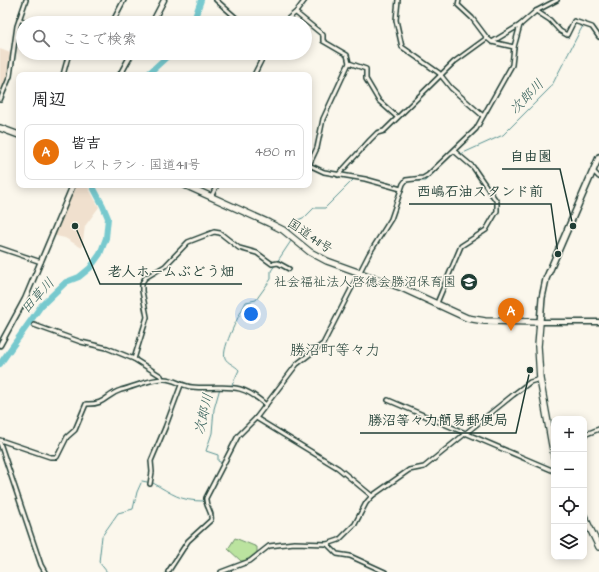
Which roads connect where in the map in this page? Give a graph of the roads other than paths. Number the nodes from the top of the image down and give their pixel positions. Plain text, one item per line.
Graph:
1 (26, 0) edge
2 (124, 0) edge
3 (164, 0) edge
4 (216, 0) edge
5 (305, 0) edge
6 (398, 0) edge
7 (459, 0) edge
8 (557, 0) edge
9 (536, 11) junction
10 (296, 12) junction
11 (20, 16) edge
12 (116, 16) edge
13 (156, 16) edge
14 (234, 16) edge
15 (291, 16) edge
16 (301, 16) edge
17 (520, 25) junction
18 (312, 26) edge
19 (16, 30) edge
20 (599, 37) edge
21 (487, 38) junction
22 (492, 42) junction
23 (514, 47) junction
24 (67, 60) edge
25 (128, 60) edge
26 (262, 60) edge
27 (349, 63) junction
28 (64, 72) edge
29 (122, 72) edge
30 (256, 72) edge
31 (442, 76) junction
32 (0, 100) edge
33 (483, 116) junction
34 (397, 117) junction
35 (0, 128) edge
36 (16, 135) edge
37 (454, 151) junction
38 (599, 157) edge
39 (312, 159) edge
40 (312, 167) edge
41 (593, 171) junction
42 (338, 175) junction
43 (599, 177) edge
44 (73, 188) edge
45 (192, 188) edge
46 (216, 188) edge
47 (401, 189) junction
48 (211, 197) junction
49 (0, 248) edge
50 (41, 262) junction
51 (289, 269) dead end
52 (360, 273) junction
53 (437, 303) junction
54 (540, 322) junction
55 (599, 322) edge
56 (34, 325) dead end
57 (0, 345) edge
58 (134, 359) junction
59 (162, 379) junction
60 (540, 379) junction
61 (181, 385) junction
62 (388, 400) dead end
63 (266, 406) junction
64 (256, 418) junction
65 (599, 429) edge
66 (464, 433) junction
67 (587, 434) edge
68 (0, 441) edge
69 (554, 452) edge
70 (551, 470) edge
71 (150, 484) dead end
72 (372, 496) junction
73 (587, 522) edge
74 (327, 544) junction
75 (599, 547) edge
76 (45, 572) edge
77 (168, 572) edge
78 (221, 572) edge
79 (385, 572) edge

1 - 11 street
2 - 12 street
3 - 13 street
4 - 14 street
5 - 10 street
6 - 31 street
7 - 21 street
8 - 9 street
9 - 17 street
9 - 20 street
10 - 15 street
10 - 16 street
17 - 22 street
17 - 23 street
18 - 27 street
19 - 32 street
21 - 22 street
21 - 31 street
22 - 23 street
23 - 33 street
24 - 28 street
25 - 29 street
26 - 30 street
27 - 34 street
27 - 39 street
31 - 33 street
31 - 34 street
33 - 37 street
34 - 42 street
35 - 36 highway
37 - 47 street
37 - 53 street
38 - 41 main road
40 - 42 street
41 - 43 street
41 - 54 main road
42 - 47 street
44 - 50 street
45 - 48 highway, 国道411号
46 - 48 street
47 - 52 street
48 - 52 highway, 国道411号
49 - 50 street
50 - 57 street
51 - 58 street
52 - 53 highway, 国道411号
52 - 63 street
53 - 54 highway, 国道411号
54 - 55 street
54 - 60 highway
56 - 58 street
58 - 59 street
59 - 61 street
59 - 68 street
60 - 66 street
60 - 69 highway
61 - 63 street
61 - 71 street
62 - 66 street
63 - 64 street
64 - 72 street
64 - 77 street
65 - 67 street
66 - 70 street
66 - 72 street
68 - 76 street
72 - 74 street
73 - 75 highway
74 - 78 street
74 - 79 street

